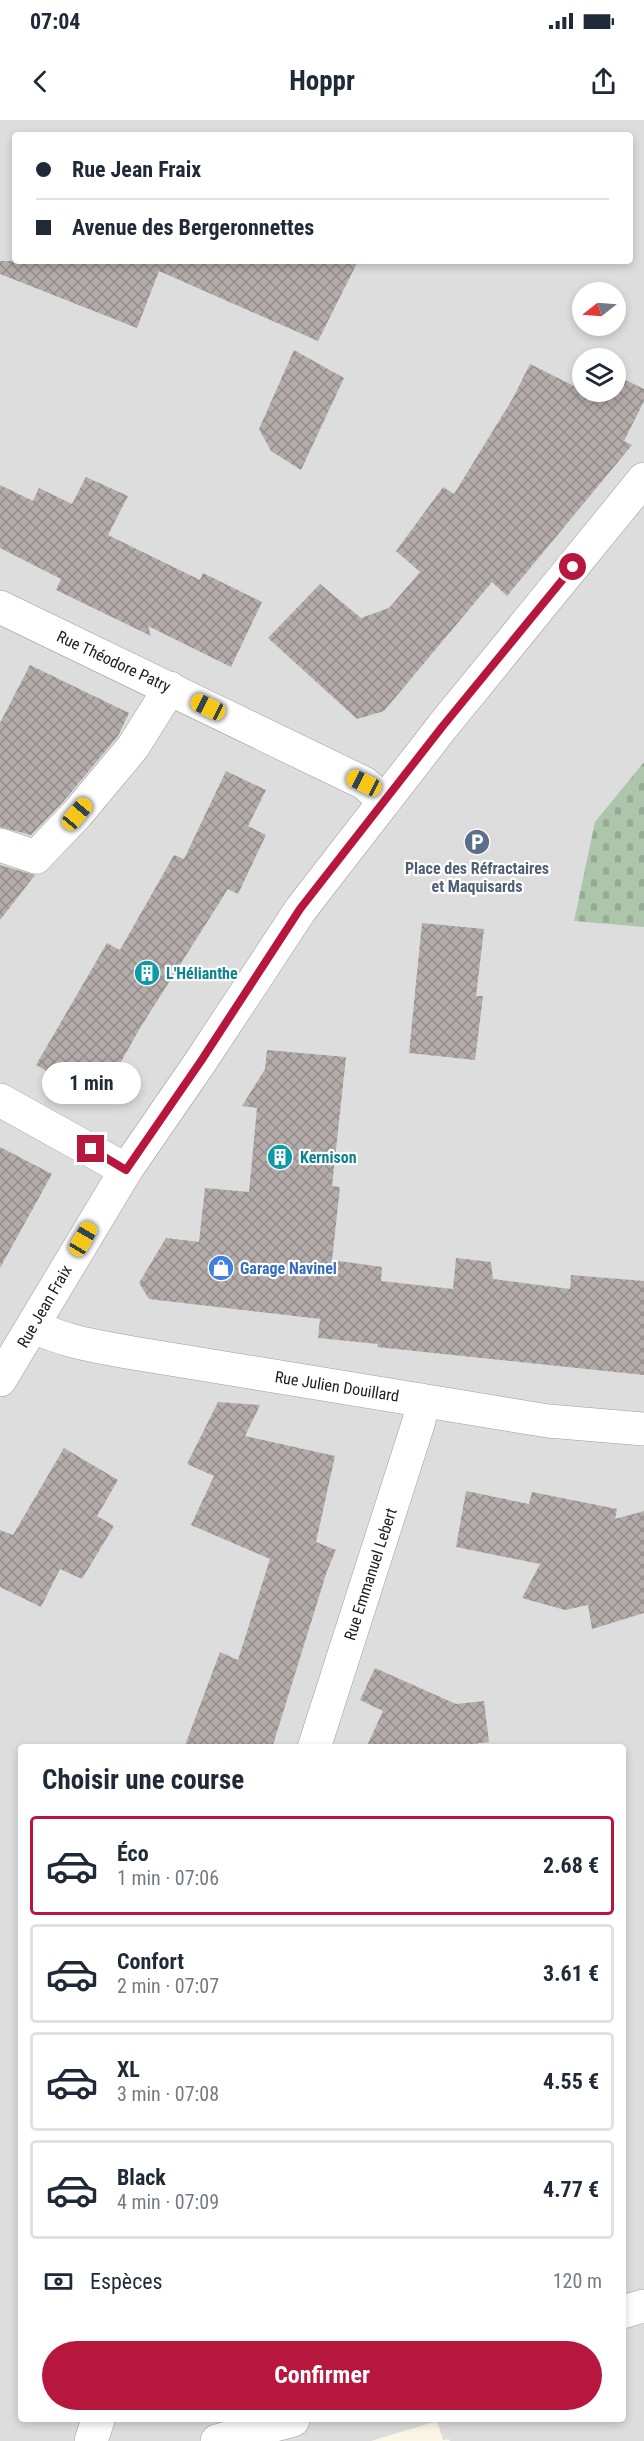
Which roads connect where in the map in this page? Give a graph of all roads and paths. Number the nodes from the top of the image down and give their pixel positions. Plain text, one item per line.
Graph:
1 (644, 479) edge
2 (0, 607) edge
3 (170, 688) junction
4 (385, 801) junction
5 (0, 845) edge
6 (0, 1100) edge
7 (126, 1170) junction
8 (33, 1326) junction
9 (0, 1380) edge
10 (422, 1400) junction
11 (644, 1429) edge
12 (315, 1744) edge
13 (644, 2306) edge
14 (626, 2311) edge
15 (97, 2422) edge
16 (286, 2422) edge
17 (91, 2441) edge
18 (217, 2441) edge

1 - 4 street, Rue Jean Fraix
2 - 3 street, Rue Théodore Patry
3 - 4 street, Rue Théodore Patry
3 - 5 street
4 - 7 street, Rue Jean Fraix
6 - 7 street
7 - 8 street, Rue Jean Fraix
8 - 9 street, Rue Jean Fraix
8 - 10 street, Rue Julien Douillard
10 - 11 street, Rue Julien Douillard
10 - 12 street, Rue Emmanuel Lebert
13 - 14 street
15 - 17 street
16 - 18 street

